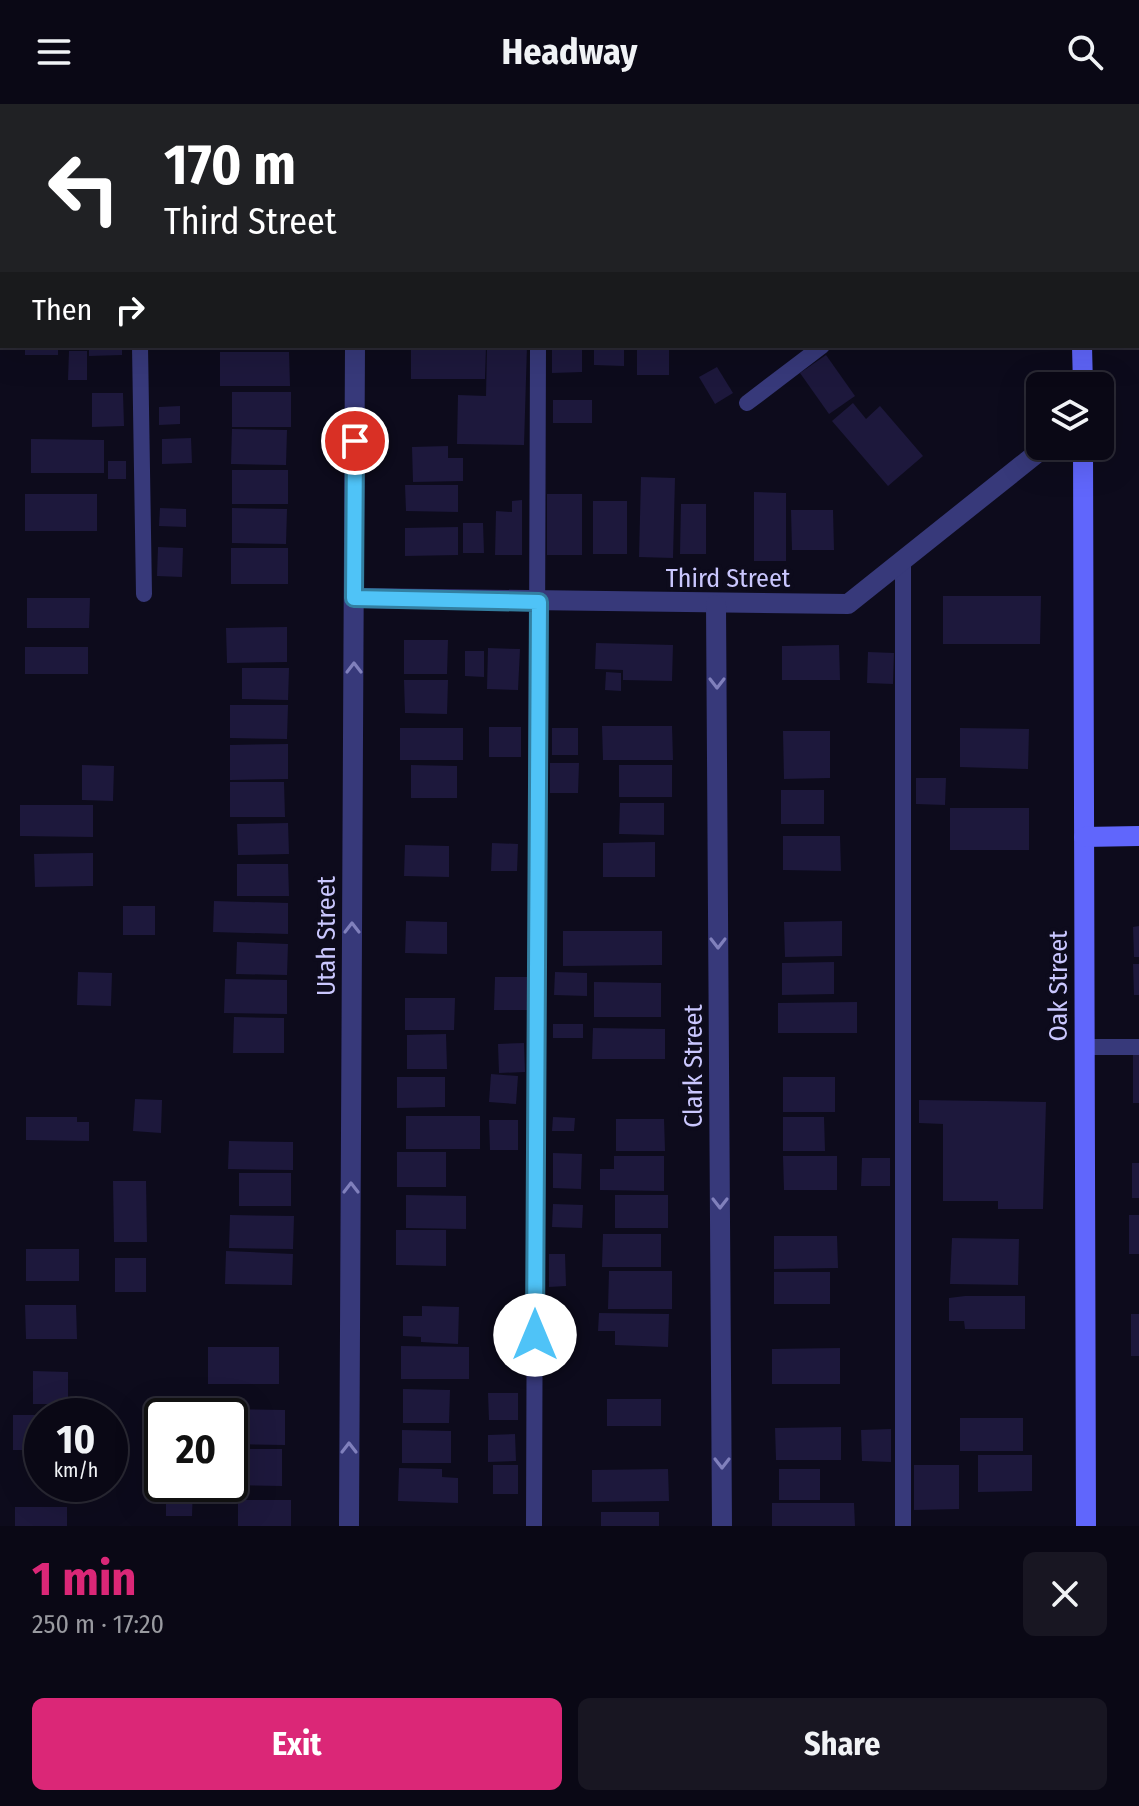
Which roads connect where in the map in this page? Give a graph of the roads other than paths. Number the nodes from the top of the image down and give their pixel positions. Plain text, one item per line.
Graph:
1 (140, 348) edge
2 (355, 348) edge
3 (538, 348) edge
4 (819, 348) edge
5 (1082, 348) edge
6 (1083, 372) edge
7 (747, 403) dead end
8 (1028, 460) edge
9 (1083, 460) edge
10 (903, 560) junction
11 (144, 594) dead end
12 (354, 598) junction
13 (539, 602) junction
14 (716, 605) junction
15 (1139, 836) edge
16 (1084, 837) junction
17 (1084, 1047) junction
18 (1139, 1047) edge
19 (349, 1526) edge
20 (534, 1526) edge
21 (722, 1526) edge
22 (903, 1526) edge
23 (1086, 1526) edge

1 - 11 lane
2 - 12 street, Utah Street
3 - 13 lane
4 - 7 lane
5 - 6 main road
8 - 10 street, Third Street
9 - 16 main road, Oak Street
10 - 14 street, Third Street
10 - 22 lane
12 - 13 street, Third Street
19 -> 12 street, Utah Street
13 - 14 street, Third Street
13 - 20 lane
14 -> 21 street, Clark Street
15 - 16 main road
16 - 17 main road, Oak Street
17 - 18 lane
17 - 23 main road, Oak Street

